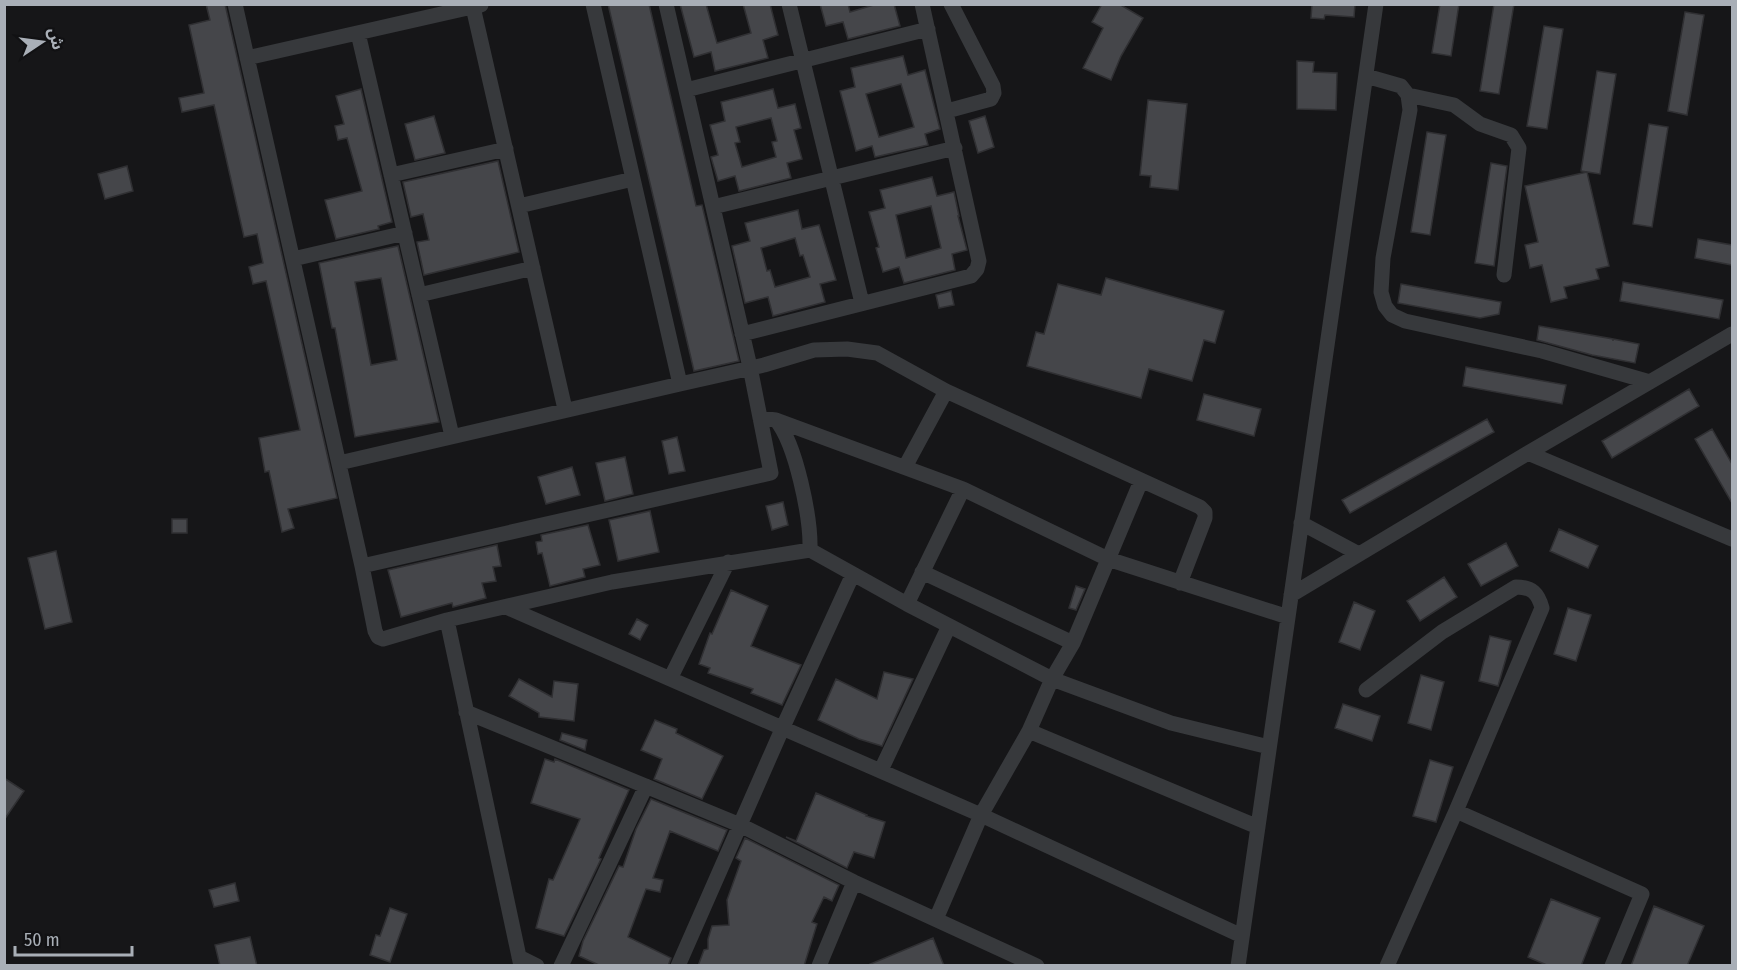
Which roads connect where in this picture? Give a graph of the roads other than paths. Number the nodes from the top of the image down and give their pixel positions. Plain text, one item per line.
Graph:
1 (235, 4) edge
2 (593, 4) edge
3 (666, 4) edge
4 (789, 4) edge
5 (922, 4) edge
6 (951, 4) edge
7 (1376, 4) edge
8 (478, 6) edge
9 (928, 29) junction
10 (358, 33) junction
11 (247, 58) junction
12 (803, 60) junction
13 (1366, 76) junction
14 (686, 90) junction
15 (1408, 94) junction
16 (947, 111) junction
17 (955, 148) junction
18 (506, 149) junction
19 (391, 176) junction
20 (832, 178) junction
21 (633, 179) junction
22 (519, 206) junction
23 (712, 207) junction
24 (405, 233) junction
25 (292, 259) junction
26 (533, 268) junction
27 (1504, 275) dead end
28 (419, 295) junction
29 (862, 303) junction
30 (742, 334) junction
31 (1732, 334) edge
32 (750, 367) junction
33 (1650, 382) junction
34 (680, 384) junction
35 (946, 391) junction
36 (565, 409) junction
37 (760, 418) junction
38 (776, 420) junction
39 (452, 436) junction
40 (1528, 453) junction
41 (339, 463) junction
42 (905, 467) junction
43 (1141, 481) junction
44 (963, 489) junction
45 (1301, 523) junction
46 (1732, 539) edge
47 (810, 550) junction
48 (1359, 554) junction
49 (1108, 559) junction
50 (728, 562) junction
51 (362, 566) junction
52 (922, 572) junction
53 (853, 574) junction
54 (1180, 584) junction
55 (1291, 595) junction
56 (907, 604) junction
57 (506, 607) junction
58 (1287, 617) junction
59 (447, 620) junction
60 (949, 626) junction
61 (1073, 643) junction
62 (671, 677) junction
63 (1052, 679) junction
64 (1366, 690) dead end
65 (466, 712) junction
66 (783, 727) junction
67 (1029, 730) junction
68 (1269, 747) junction
69 (881, 770) junction
70 (646, 786) junction
71 (1456, 811) junction
72 (981, 815) junction
73 (740, 825) junction
74 (1258, 827) junction
75 (854, 882) junction
76 (936, 920) junction
77 (1242, 936) junction
78 (520, 961) edge
79 (537, 966) edge
80 (561, 966) edge
81 (678, 966) edge
82 (819, 966) edge
83 (1037, 966) edge
84 (1238, 966) edge
85 (1387, 966) edge
86 (1612, 966) edge

1 - 11 street
2 - 21 street
3 - 14 street
4 - 12 street
5 - 9 street
6 - 16 street
7 - 13 street
8 - 10 street
8 - 18 street
9 - 12 street
9 - 16 street
10 - 11 street
10 - 19 street
11 - 25 street
12 - 14 street
12 - 20 street
13 - 15 street
13 - 45 street
14 - 23 street
15 - 27 street
15 - 33 street
16 - 17 street
17 - 20 street
17 - 29 street
18 - 19 street
18 - 22 street
19 - 24 street
20 - 23 street
20 - 29 street
21 - 22 street
21 - 34 street
22 - 26 street
23 - 30 street
24 - 25 street
24 - 28 street
25 - 41 street
26 - 28 street
26 - 36 street
28 - 39 street
29 - 30 street
30 - 32 street
31 - 33 street
32 - 34 street
32 - 35 street
32 - 37 street
33 - 40 street
34 - 36 street
35 - 42 street
35 - 43 street
36 - 39 street
37 - 38 street
37 - 51 street
38 - 42 street
38 - 47 street
39 - 41 street
40 - 46 street
40 - 48 street
41 - 51 street
42 - 44 street
43 - 49 street
43 - 54 street
44 - 49 street
44 - 52 street
45 - 48 street
45 - 55 street
47 - 50 street
47 - 53 street
48 - 55 street
49 - 54 street
49 - 61 street
50 - 57 street
50 - 62 street
51 - 59 street
52 - 56 street
52 - 61 street
53 - 56 street
53 - 66 street
54 - 58 street
55 - 58 street
56 - 60 street
57 - 59 street
57 - 62 street
58 - 68 street
59 - 65 street
60 - 63 street
60 - 69 street
61 - 63 street
62 - 66 street
63 - 67 street
63 - 68 street
64 - 71 street
65 - 70 street
65 - 78 street
66 - 69 street
66 - 73 street
67 - 72 street
67 - 74 street
68 - 74 street
69 - 72 street
70 - 73 street
70 - 80 street
71 - 85 street
71 - 86 street
72 - 76 street
72 - 77 street
73 - 75 street
73 - 81 street
74 - 77 street
75 - 76 street
75 - 82 street
76 - 83 street
77 - 84 street
78 - 79 street

